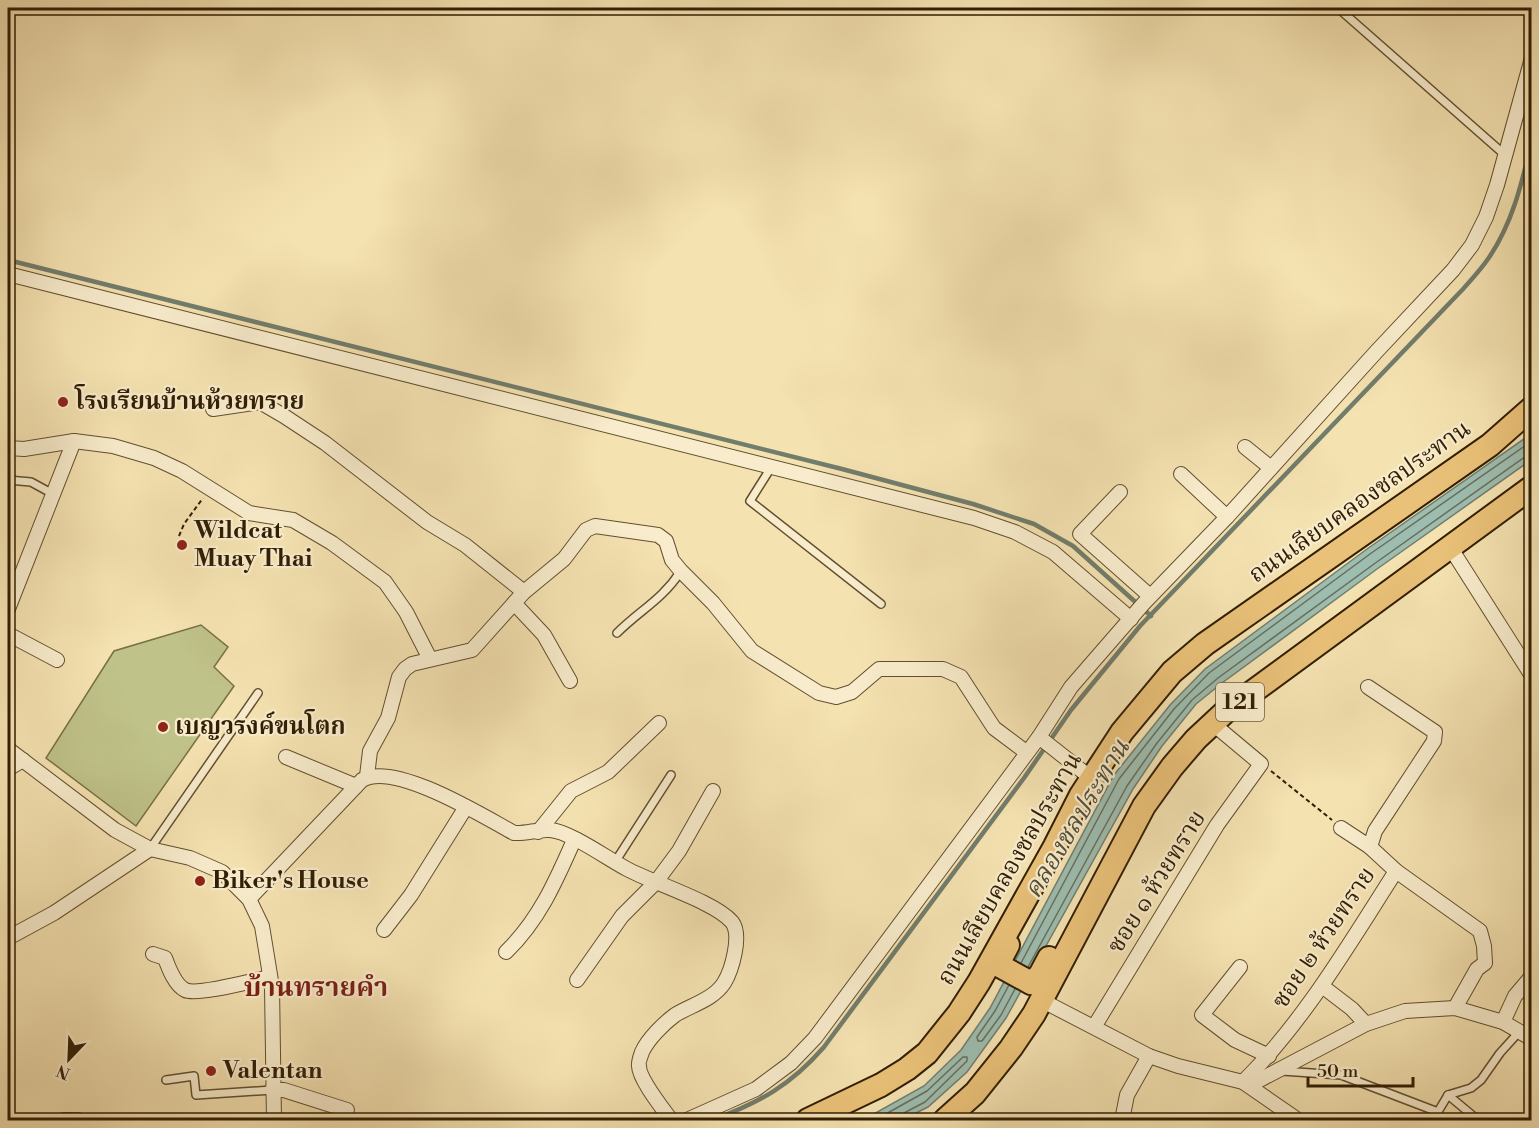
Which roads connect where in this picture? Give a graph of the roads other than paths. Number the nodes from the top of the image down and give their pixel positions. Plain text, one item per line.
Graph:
1 (1338, 8) edge
2 (1532, 58) edge
3 (1505, 155) junction
4 (8, 274) edge
5 (1532, 408) edge
6 (213, 409) dead end
7 (74, 441) junction
8 (1245, 447) dead end
9 (8, 448) edge
10 (772, 466) junction
11 (1272, 468) junction
12 (1181, 474) dead end
13 (8, 480) edge
14 (1532, 487) edge
15 (1120, 492) dead end
16 (53, 494) junction
17 (1227, 517) junction
18 (1450, 547) junction
19 (681, 572) junction
20 (12, 588) edge
21 (524, 592) junction
22 (1147, 599) junction
23 (514, 603) junction
24 (881, 604) dead end
25 (8, 609) edge
26 (1131, 619) junction
27 (616, 633) dead end
28 (8, 634) edge
29 (430, 659) junction
30 (57, 660) dead end
31 (1532, 676) edge
32 (570, 681) dead end
33 (1368, 687) dead end
34 (258, 693) dead end
35 (658, 723) dead end
36 (1212, 723) junction
37 (1041, 739) junction
38 (8, 749) edge
39 (1026, 752) junction
40 (286, 758) dead end
41 (23, 760) junction
42 (8, 769) edge
43 (670, 775) dead end
44 (367, 776) junction
45 (1091, 778) junction
46 (356, 786) junction
47 (713, 791) dead end
48 (466, 807) junction
49 (1341, 828) road end
50 (537, 832) junction
51 (574, 840) junction
52 (1055, 846) junction
53 (1370, 847) junction
54 (150, 849) junction
55 (615, 862) junction
56 (1396, 871) junction
57 (656, 882) junction
58 (249, 899) junction
59 (384, 930) dead end
60 (8, 938) edge
61 (506, 952) dead end
62 (153, 954) dead end
63 (1240, 967) dead end
64 (999, 973) junction
65 (1532, 976) edge
66 (270, 977) junction
67 (577, 980) dead end
68 (1322, 986) junction
69 (1033, 992) junction
70 (1455, 1008) junction
71 (1503, 1022) junction
72 (1366, 1024) junction
73 (1094, 1027) junction
74 (1525, 1035) edge
75 (927, 1053) junction
76 (1149, 1056) junction
77 (1269, 1056) junction
78 (1281, 1070) junction
79 (166, 1080) dead end
80 (1247, 1084) junction
81 (272, 1090) junction
82 (1448, 1095) junction
83 (347, 1110) dead end
84 (1438, 1112) junction
85 (64, 1120) edge
86 (78, 1120) edge
87 (274, 1120) edge
88 (671, 1120) edge
89 (687, 1120) edge
90 (808, 1120) edge
91 (945, 1120) edge
92 (1122, 1120) edge
93 (1298, 1120) edge
94 (1433, 1120) edge
95 (1478, 1120) edge

1 - 3 lane
2 - 3 street
3 - 11 street
4 - 10 street
5 - 45 main road, ถนนเลียบคลองชลประทาน
6 - 21 street
7 - 9 street
7 - 16 street
7 - 29 street
8 - 11 street
10 - 24 lane
10 - 26 street
11 - 17 street
12 - 17 street
13 - 16 lane
14 - 18 main road, 121
15 - 22 street
16 - 20 street
17 - 22 street
18 - 31 street
18 - 36 main road, 121
19 - 21 street
19 - 27 lane
19 - 39 street
20 - 25 street
21 - 23 street
22 - 26 street
23 - 29 street
23 - 32 street
26 - 37 street
28 - 30 street
29 - 44 street
33 - 53 street, ซอย ๒ ห้วยทราย
34 - 54 lane
35 - 50 street
36 - 69 main road, 121
36 - 73 street, ซอย ๑ ห้วยทราย
37 - 39 street
37 - 45 street
38 - 41 street
39 - 89 street
40 - 46 street
41 - 42 street
41 - 54 street
43 - 55 lane
44 - 46 street
44 - 48 street
45 - 52 main road, ถนนเลียบคลองชลประทาน
46 - 58 street
47 - 57 street
48 - 50 street
48 - 59 street
49 - 53 street
50 - 51 street
51 - 55 street
51 - 61 street
52 - 64 main road
52 - 75 main road, ถนนเลียบคลองชลประทาน
53 - 56 street, ซอย ๒ ห้วยทราย
54 - 58 street
54 - 60 street
55 - 57 street
56 - 68 street, ซอย ๒ ห้วยทราย
56 - 70 street
57 - 67 street
57 - 88 street
58 - 66 street
62 - 66 street
63 - 77 street
64 - 69 main road
64 - 75 main road
65 - 71 street
66 - 81 street
68 - 72 street
68 - 77 street, ซอย ๒ ห้วยทราย
69 - 73 street
69 - 91 main road, 121
70 - 71 street
70 - 72 street
71 - 74 street
72 - 78 street
73 - 76 street
74 - 82 lane
75 - 90 main road, ถนนเลียบคลองชลประทาน
76 - 80 street
76 - 92 street
77 - 80 street, ซอย ๒ ห้วยทราย
78 - 80 street
78 - 84 lane
79 - 81 lane
80 - 93 street
81 - 83 street
81 - 87 street
82 - 84 lane
82 - 95 lane
84 - 94 lane
85 - 86 street

